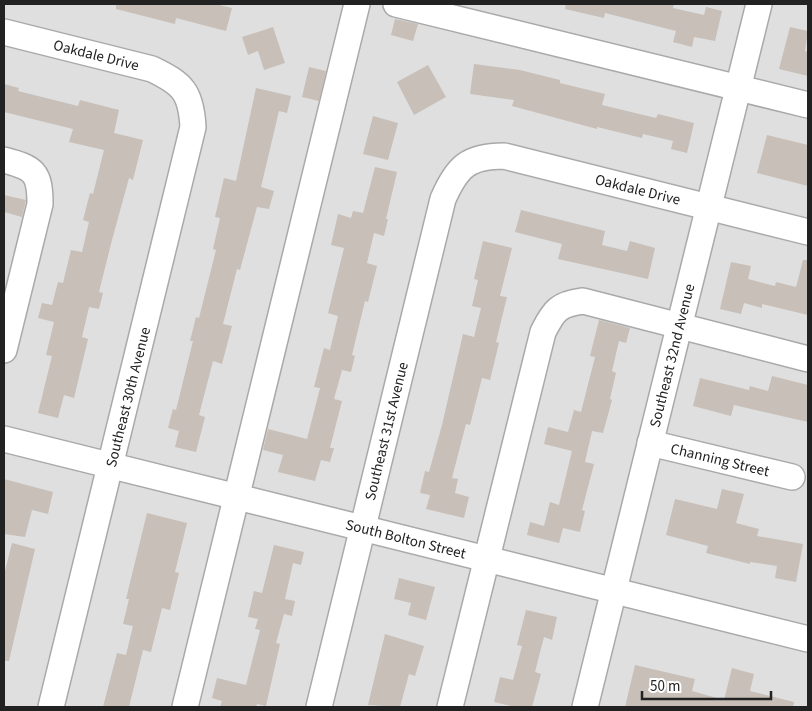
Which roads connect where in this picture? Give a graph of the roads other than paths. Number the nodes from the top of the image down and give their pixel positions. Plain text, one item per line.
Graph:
1 (357, 4) edge
2 (396, 4) edge
3 (759, 4) edge
4 (4, 32) edge
5 (738, 87) junction
6 (183, 88) joint
7 (808, 105) edge
8 (4, 160) edge
9 (469, 162) joint
10 (709, 207) junction
11 (808, 232) edge
12 (680, 325) junction
13 (4, 350) edge
14 (808, 359) edge
15 (4, 439) edge
16 (650, 443) junction
17 (111, 466) junction
18 (792, 476) dead end
19 (238, 498) junction
20 (362, 529) junction
21 (486, 560) junction
22 (613, 591) junction
23 (808, 639) edge
24 (51, 707) edge
25 (185, 707) edge
26 (319, 707) edge
27 (450, 707) edge
28 (584, 707) edge

1 - 19 street
2 - 5 street
3 - 5 street, Southeast 32nd Avenue
4 - 6 street, Oakdale Drive
5 - 7 street
5 - 10 street, Southeast 32nd Avenue
6 - 17 street, Southeast 30th Avenue
8 - 13 street
9 - 10 street, Oakdale Drive
9 - 20 street, Southeast 31st Avenue
10 - 11 street, Oakdale Drive
10 - 12 street, Southeast 32nd Avenue
12 - 14 street
12 - 16 street, Southeast 32nd Avenue
12 - 21 street
15 - 17 street, South Bolton Street
16 - 18 street, Channing Street
16 - 22 street, Southeast 32nd Avenue
17 - 19 street, South Bolton Street
17 - 24 street, Southeast 30th Avenue
19 - 20 street, South Bolton Street
19 - 25 street
20 - 21 street, South Bolton Street
20 - 26 street, Southeast 31st Avenue
21 - 22 street, South Bolton Street
21 - 27 street
22 - 23 street, South Bolton Street
22 - 28 street, Southeast 32nd Avenue

